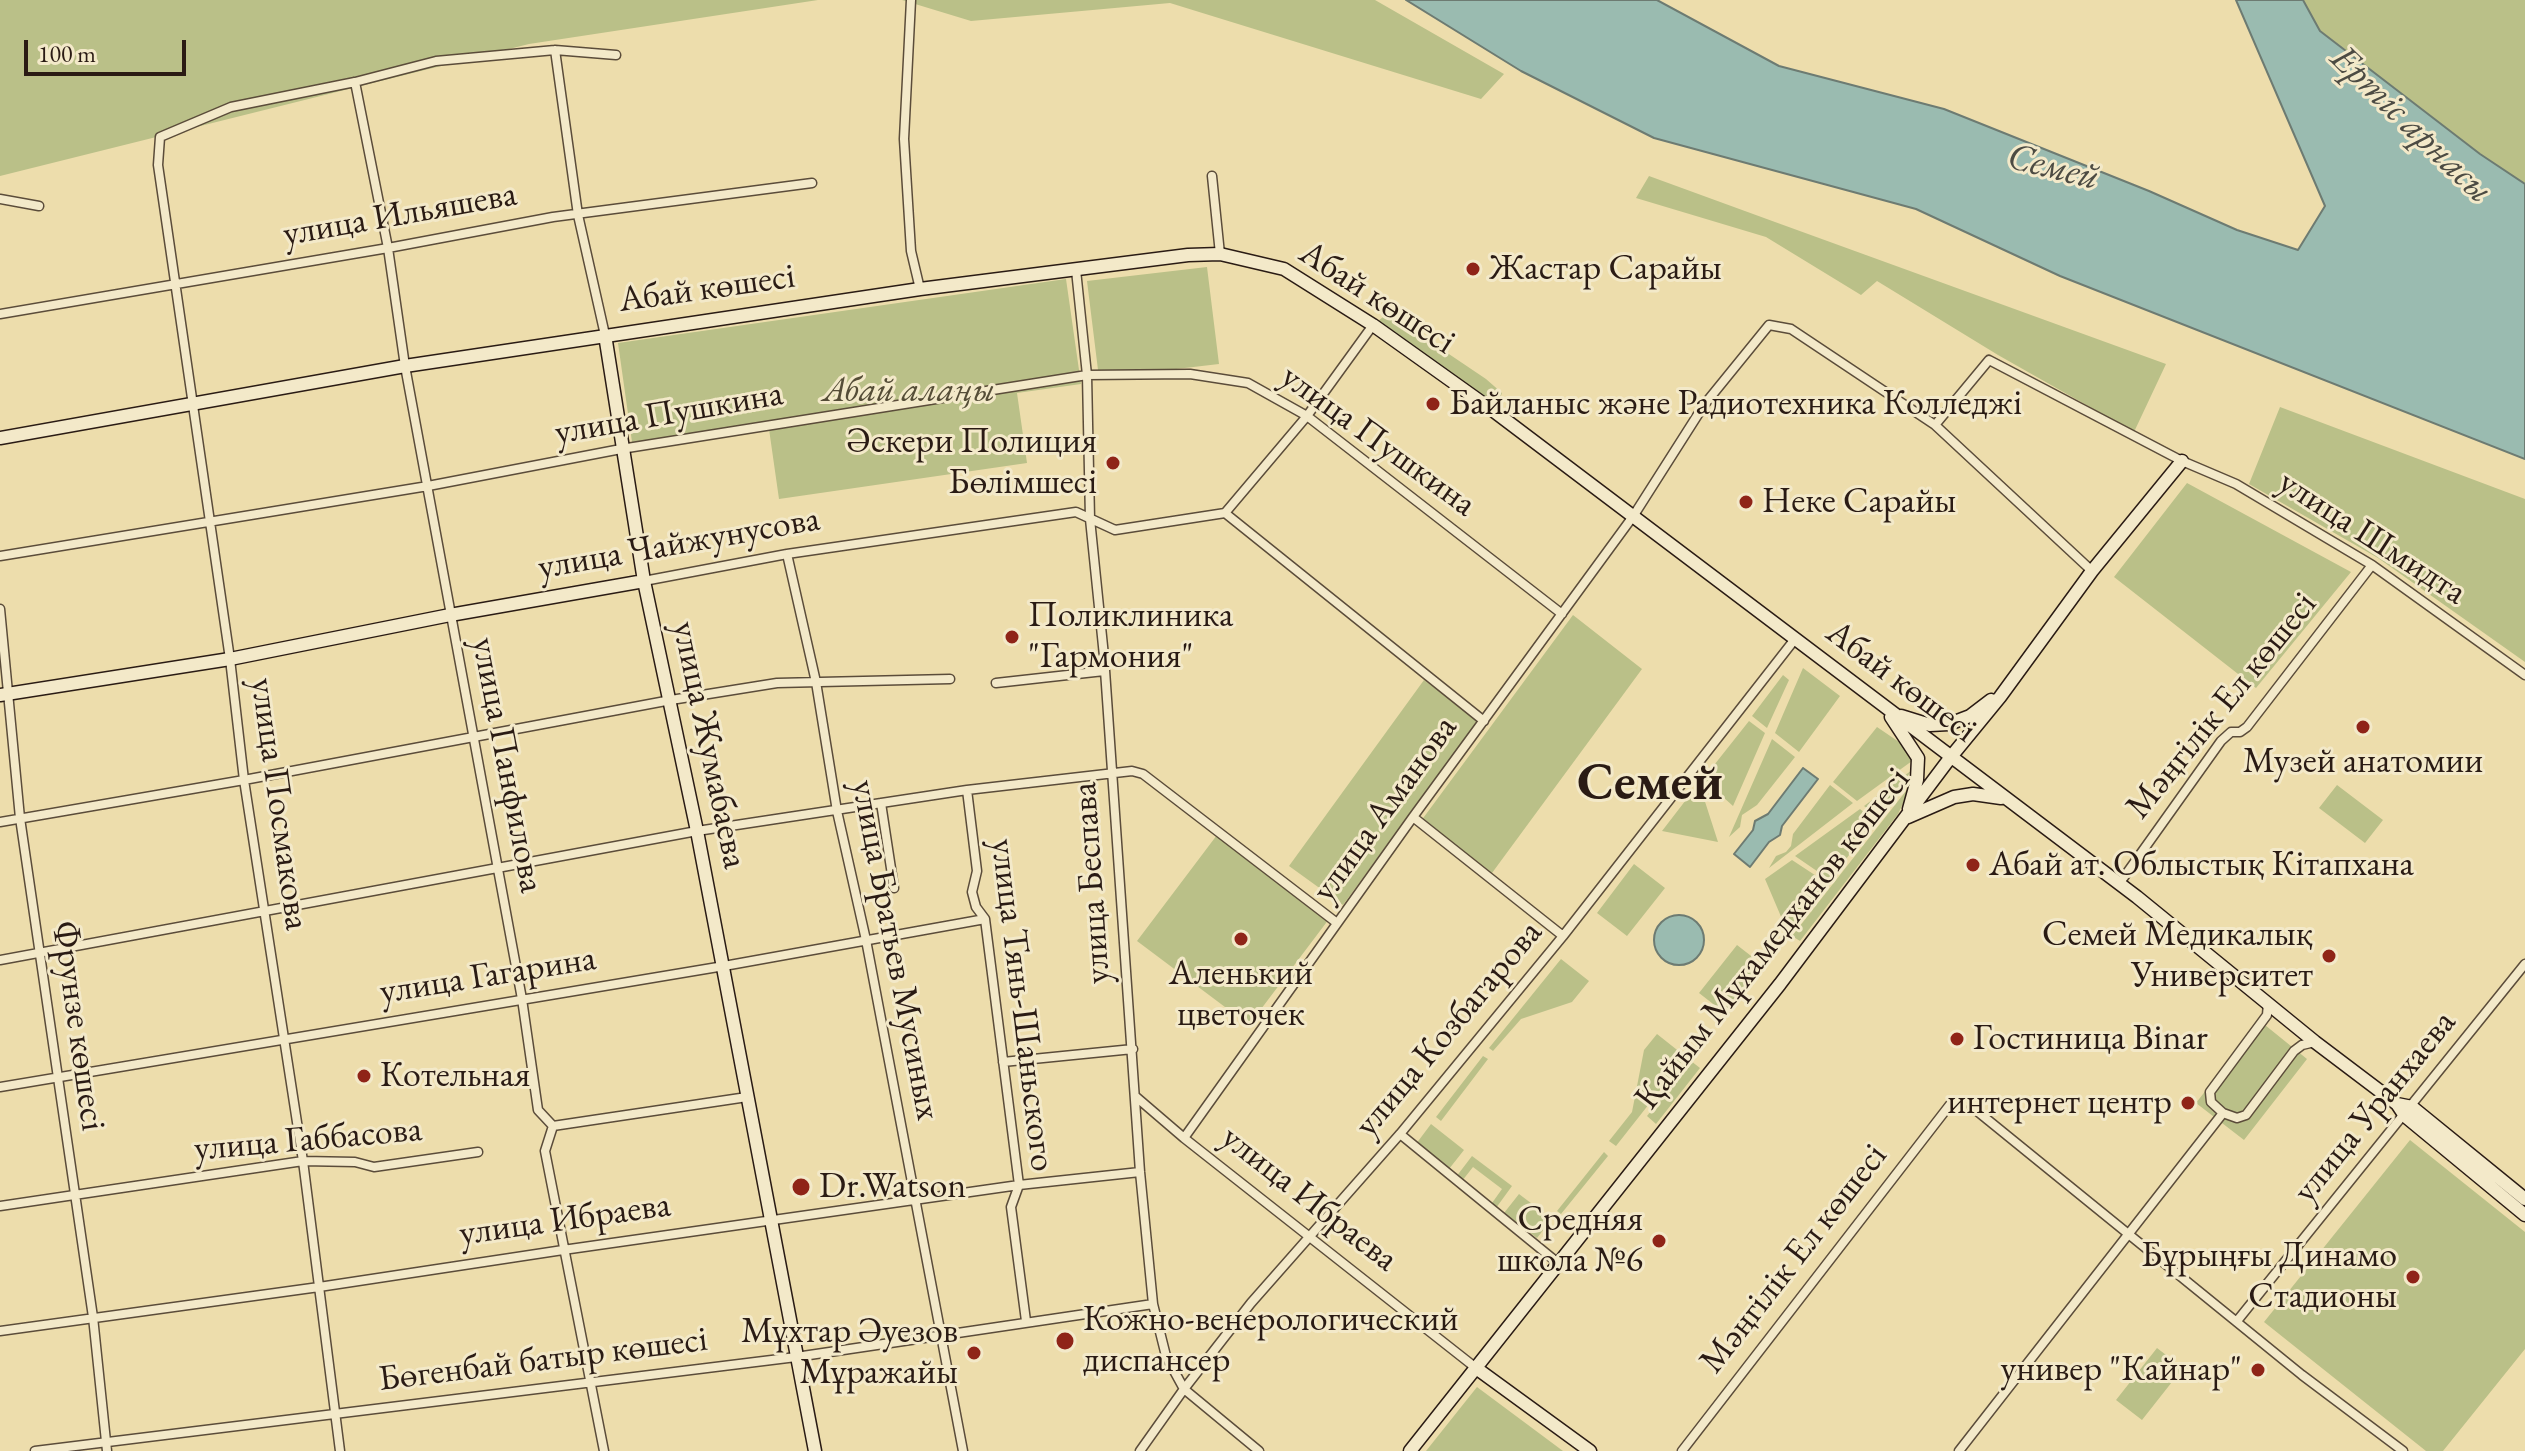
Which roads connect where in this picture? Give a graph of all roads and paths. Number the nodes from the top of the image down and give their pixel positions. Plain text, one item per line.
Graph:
1 (911, 0) edge
2 (555, 50) junction
3 (616, 55) dead end
4 (355, 82) junction
5 (1212, 176) dead end
6 (812, 183) dead end
7 (0, 199) edge
8 (39, 206) dead end
9 (578, 215) junction
10 (388, 248) junction
11 (1220, 254) junction
12 (1076, 270) junction
13 (175, 282) junction
14 (920, 289) junction
15 (0, 314) edge
16 (1373, 325) junction
17 (605, 335) junction
18 (405, 366) junction
19 (1087, 375) junction
20 (192, 404) junction
21 (1307, 416) junction
22 (1935, 425) junction
23 (0, 438) edge
24 (621, 449) junction
25 (2182, 461) junction
26 (428, 486) junction
27 (1225, 513) junction
28 (1634, 515) junction
29 (1090, 519) junction
30 (210, 522) junction
31 (787, 554) junction
32 (0, 556) edge
33 (2372, 565) junction
34 (2092, 571) junction
35 (644, 581) junction
36 (0, 609) edge
37 (1562, 614) junction
38 (450, 615) junction
39 (1795, 639) junction
40 (230, 659) junction
41 (1104, 671) junction
42 (2525, 675) edge
43 (950, 679) dead end
44 (816, 682) junction
45 (996, 683) dead end
46 (4, 694) edge
47 (2000, 697) junction
48 (671, 700) junction
49 (1887, 710) junction
50 (1484, 721) junction
51 (474, 738) junction
52 (1950, 758) junction
53 (1111, 772) junction
54 (244, 780) junction
55 (967, 790) junction
56 (2005, 798) junction
57 (881, 803) junction
58 (837, 811) junction
59 (1413, 817) junction
60 (1906, 817) junction
61 (20, 818) junction
62 (0, 822) edge
63 (697, 831) junction
64 (497, 867) junction
65 (2119, 884) junction
66 (894, 888) dead end
67 (265, 912) junction
68 (985, 919) junction
69 (1337, 923) junction
70 (1563, 936) junction
71 (866, 940) junction
72 (39, 954) junction
73 (0, 960) edge
74 (2525, 964) edge
75 (724, 966) junction
76 (522, 999) junction
77 (2268, 1003) junction
78 (286, 1038) junction
79 (2315, 1042) junction
80 (1133, 1049) junction
81 (1003, 1062) junction
82 (58, 1077) junction
83 (0, 1087) edge
84 (1135, 1096) junction
85 (747, 1097) junction
86 (1952, 1102) dead end
87 (1972, 1107) dead end
88 (2408, 1111) junction
89 (2223, 1113) junction
90 (553, 1126) junction
91 (1400, 1134) junction
92 (1184, 1138) junction
93 (478, 1152) dead end
94 (303, 1161) junction
95 (1140, 1172) junction
96 (1019, 1185) junction
97 (74, 1193) junction
98 (2525, 1199) edge
99 (915, 1202) junction
100 (0, 1206) edge
101 (2525, 1215) edge
102 (771, 1222) junction
103 (1307, 1236) junction
104 (2128, 1236) junction
105 (563, 1250) junction
106 (1558, 1263) junction
107 (319, 1287) junction
108 (1153, 1304) junction
109 (93, 1317) junction
110 (1026, 1321) junction
111 (2237, 1321) junction
112 (0, 1331) edge
113 (941, 1334) junction
114 (796, 1357) junction
115 (1476, 1368) junction
116 (591, 1382) junction
117 (1184, 1389) junction
118 (336, 1415) junction
119 (107, 1446) edge
120 (35, 1451) edge
121 (340, 1451) edge
122 (604, 1451) edge
123 (815, 1451) edge
124 (963, 1451) edge
125 (1140, 1451) edge
126 (1259, 1451) edge
127 (1410, 1451) edge
128 (1590, 1451) edge
129 (1682, 1451) edge
130 (1959, 1451) edge
131 (2403, 1451) edge

1 - 14 street
2 - 3 street
2 - 4 street
2 - 9 street, улица Жумабаева
4 - 10 street, улица Панфилова
4 - 13 street, улица Посмакова
5 - 11 street
6 - 9 street, улица Ильяшева
7 - 8 street
9 - 10 street, улица Ильяшева
9 - 17 street, улица Жумабаева
10 - 13 street, улица Ильяшева
10 - 18 street, улица Панфилова
11 - 12 main road, Абай көшесі
11 - 16 main road, Абай көшесі
12 - 14 main road, Абай көшесі
12 - 19 street, улица Беспава
13 - 15 street, улица Ильяшева
13 - 20 street, улица Посмакова
14 - 17 main road, Абай көшесі
16 - 21 street
16 - 28 main road, Абай көшесі
17 - 18 main road, Абай көшесі
17 - 24 main road, улица Жумабаева
18 - 20 main road, Абай көшесі
18 - 26 street, улица Панфилова
19 - 21 street, улица Пушкина
19 - 24 street, улица Пушкина
19 - 29 street, улица Беспава
20 - 23 main road, Абай көшесі
20 - 30 street, улица Посмакова
21 - 27 street
21 - 37 street, улица Пушкина
22 - 25 street, улица Шмидта
22 - 28 street, улица Аманова
22 - 34 street
24 - 26 street, улица Пушкина
24 - 35 main road, улица Жумабаева
25 - 33 street, улица Шмидта
25 - 34 main road, Қайым Мұхамедханов көшесі
26 - 30 street, улица Пушкина
26 - 38 street, улица Панфилова
27 - 29 street, улица Чайжунусова
27 - 50 street
28 - 37 street, улица Аманова
28 - 39 main road, Абай көшесі
29 - 31 street, улица Чайжунусова
29 - 41 street, улица Беспава
30 - 32 street, улица Пушкина
30 - 40 street, улица Посмакова
31 - 35 street, улица Чайжунусова
31 - 44 street, улица Братьев Мусиных
33 - 42 street, улица Шмидта
33 - 65 street, Мәңгілік Ел көшесі
34 - 47 main road, Қайым Мұхамедханов көшесі
35 - 38 main road, улица Чайжунусова
35 - 48 main road, улица Жумабаева
36 - 46 street, Фрунзе көшесі
37 - 50 street, улица Аманова
38 - 40 main road, улица Чайжунусова
38 - 51 street, улица Панфилова
39 - 49 main road, Абай көшесі
39 - 70 street, улица Козбагарова
40 - 46 main road, улица Чайжунусова
40 - 54 street, улица Посмакова
41 - 45 street
41 - 53 street, улица Беспава
43 - 44 street
44 - 48 street
44 - 58 street, улица Братьев Мусиных
46 - 61 street, Фрунзе көшесі
47 - 49 main road
47 - 52 main road, Қайым Мұхамедханов көшесі
48 - 51 street
48 - 63 main road, улица Жумабаева
49 - 52 main road, Абай көшесі
49 - 60 main road
50 - 59 street, улица Аманова
51 - 54 street
51 - 64 street, улица Панфилова
52 - 56 main road, Абай көшесі
52 - 60 main road, Қайым Мұхамедханов көшесі
53 - 55 street
53 - 69 street
53 - 80 street, улица Беспава
54 - 61 street
54 - 67 street, улица Посмакова
55 - 57 street
55 - 68 street, улица Тянь-Шаньского
56 - 60 main road
56 - 65 main road, Абай көшесі
57 - 58 street
57 - 66 street
58 - 63 street
58 - 71 street, улица Братьев Мусиных
59 - 69 street, улица Аманова
59 - 70 street
60 - 106 main road, Қайым Мұхамедханов көшесі
61 - 62 street
61 - 72 street, Фрунзе көшесі
63 - 64 street
63 - 75 main road, улица Жумабаева
64 - 67 street
64 - 76 street, улица Панфилова
65 - 77 main road, Абай көшесі
67 - 72 street
67 - 78 street, улица Посмакова
68 - 71 street, улица Гагарина
68 - 81 street, улица Тянь-Шаньского
69 - 92 street, улица Аманова
70 - 91 street, улица Козбагарова
71 - 75 street, улица Гагарина
71 - 99 street, улица Братьев Мусиных
72 - 73 street
72 - 82 street, Фрунзе көшесі
74 - 88 street, улица Уранхаева
75 - 76 street, улица Гагарина
75 - 85 main road, улица Жумабаева
76 - 78 street, улица Гагарина
76 - 90 street, улица Панфилова
77 - 79 main road, Абай көшесі
77 - 89 street
78 - 82 street, улица Гагарина
78 - 94 street, улица Посмакова
79 - 88 main road, Абай көшесі
79 - 89 street
80 - 81 street
80 - 84 street, улица Беспава
81 - 96 street, улица Тянь-Шаньского
82 - 83 street, улица Гагарина
82 - 97 street, Фрунзе көшесі
84 - 92 street, улица Ибраева
84 - 95 street, улица Беспава
85 - 90 street
85 - 102 main road, улица Жумабаева
86 - 129 street, Мәңгілік Ел көшесі
87 - 104 street
88 - 98 main road
88 - 101 main road
88 - 111 street, улица Уранхаева
89 - 104 street
90 - 105 street
91 - 103 street, улица Козбагарова
91 - 106 street
92 - 103 street, улица Ибраева
93 - 94 street, улица Габбасова
94 - 97 street, улица Габбасова
94 - 107 street, улица Посмакова
95 - 96 street, улица Ибраева
95 - 108 street, улица Беспава
96 - 99 street, улица Ибраева
96 - 110 street, улица Тянь-Шаньского
97 - 100 street, улица Габбасова
97 - 109 street, Фрунзе көшесі
99 - 102 street, улица Ибраева
99 - 113 street, улица Братьев Мусиных
102 - 105 street, улица Ибраева
102 - 114 main road, улица Жумабаева
103 - 115 street, улица Ибраева
103 - 117 street, улица Козбагарова
104 - 111 street
104 - 130 street
105 - 107 street, улица Ибраева
105 - 116 street
106 - 115 main road, Қайым Мұхамедханов көшесі
107 - 109 street, улица Ибраева
107 - 118 street, улица Посмакова
108 - 110 street, Бөгенбай батыр көшесі
108 - 117 street, улица Беспава
109 - 112 street, улица Ибраева
109 - 119 street, Фрунзе көшесі
110 - 113 street, Бөгенбай батыр көшесі
111 - 131 street
113 - 114 street, Бөгенбай батыр көшесі
113 - 124 street, улица Братьев Мусиных
114 - 116 street, Бөгенбай батыр көшесі
114 - 123 main road, улица Жумабаева
115 - 127 main road, Қайым Мұхамедханов көшесі
115 - 128 main road, улица Ибраева
116 - 118 street, Бөгенбай батыр көшесі
116 - 122 street
117 - 125 street, улица Козбагарова
117 - 126 street, улица Беспава
118 - 119 street, Бөгенбай батыр көшесі
118 - 121 street, улица Посмакова
119 - 120 street, Бөгенбай батыр көшесі

